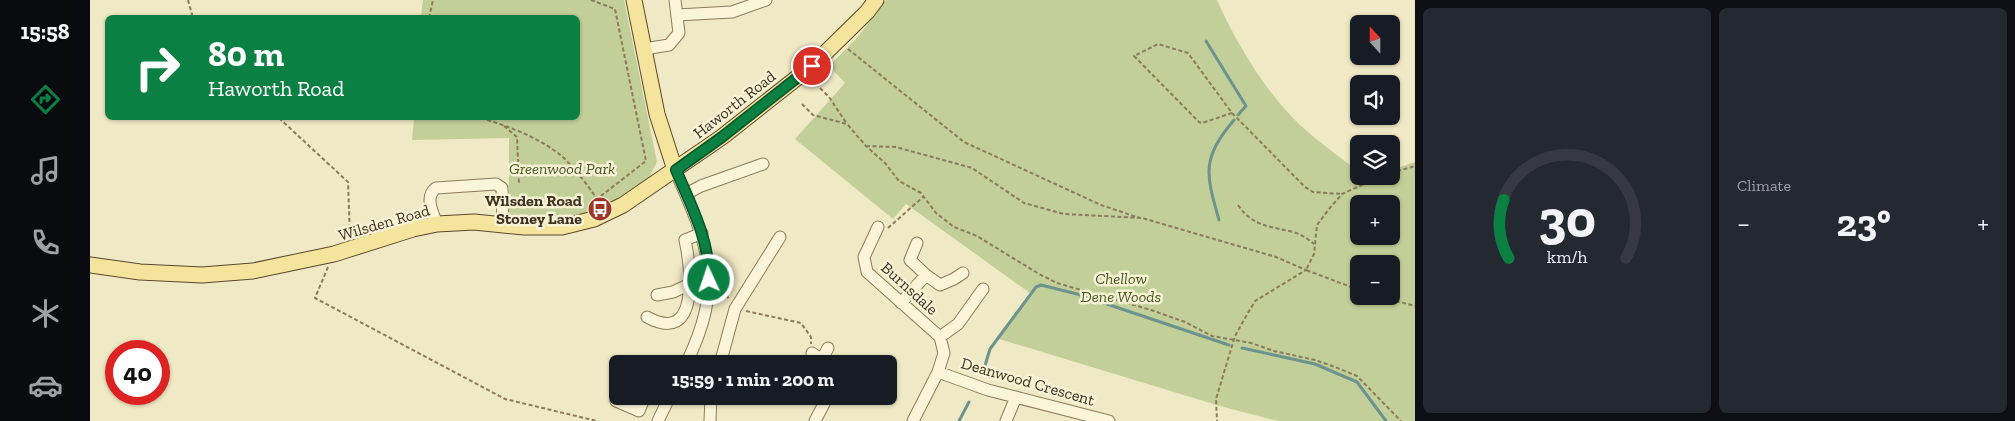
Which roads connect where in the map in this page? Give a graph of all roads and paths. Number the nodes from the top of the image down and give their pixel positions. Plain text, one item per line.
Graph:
1 (188, 0) edge
2 (433, 0) edge
3 (591, 0) edge
4 (634, 0) edge
5 (675, 0) edge
6 (729, 0) edge
7 (766, 0) edge
8 (876, 0) edge
9 (732, 12) junction
10 (192, 15) edge
11 (430, 15) edge
12 (677, 15) junction
13 (839, 41) junction
14 (644, 49) junction
15 (820, 88) dead end
16 (802, 104) dead end
17 (1232, 113) junction
18 (281, 120) edge
19 (487, 120) edge
20 (847, 124) junction
21 (502, 125) junction
22 (866, 146) junction
23 (763, 164) dead end
24 (1415, 166) edge
25 (676, 170) junction
26 (1400, 170) edge
27 (519, 183) dead end
28 (1362, 185) edge
29 (686, 194) junction
30 (1342, 194) junction
31 (924, 196) junction
32 (597, 199) junction
33 (1238, 205) dead end
34 (607, 213) junction
35 (1142, 218) junction
36 (437, 224) junction
37 (503, 225) junction
38 (878, 227) joint
39 (702, 233) junction
40 (780, 237) dead end
41 (917, 243) dead end
42 (1314, 244) junction
43 (351, 250) junction
44 (334, 254) junction
45 (90, 265) edge
46 (709, 269) junction
47 (1306, 270) junction
48 (962, 273) dead end
49 (926, 275) junction
50 (688, 285) junction
51 (1350, 287) edge
52 (983, 289) dead end
53 (657, 295) dead end
54 (1400, 302) edge
55 (901, 303) junction
56 (1415, 306) edge
57 (734, 309) junction
58 (647, 317) dead end
59 (940, 337) junction
60 (1233, 341) junction
61 (828, 348) dead end
62 (690, 355) edge
63 (722, 355) edge
64 (819, 355) edge
65 (824, 355) edge
66 (938, 372) junction
67 (1016, 397) junction
68 (625, 405) edge
69 (641, 405) edge
70 (666, 405) edge
71 (711, 405) edge
72 (823, 405) edge
73 (597, 421) edge
74 (658, 421) edge
75 (710, 421) edge
76 (815, 421) edge
77 (913, 421) edge
78 (1006, 421) edge
79 (1109, 421) edge
80 (1217, 421) edge
81 (1401, 421) edge

1 - 10 path
2 - 11 path
3 - 32 path
4 - 14 main road
5 - 12 street
6 - 9 street
7 - 9 street
8 - 13 main road, Haworth Road
9 - 12 street
12 - 14 street
13 - 25 main road, Haworth Road
13 - 35 path
14 - 25 main road
15 - 20 path
16 - 20 path
17 - 17 path
17 - 30 path
18 - 43 path
19 - 21 path
20 - 22 path
21 - 27 path
21 - 32 path
22 - 31 path
22 - 35 path
23 - 29 street
24 - 26 path
25 - 29 street
25 - 34 main road, Wilsden Road
28 - 30 path
29 - 39 street
30 - 42 path
31 - 38 path
31 - 60 path
32 - 34 path
33 - 42 path
34 - 37 main road, Wilsden Road
35 - 47 path
36 - 37 main road, Wilsden Road
36 - 37 street
36 - 43 main road, Wilsden Road
38 - 55 street, Burnsdale
39 - 46 street
39 - 50 street
40 - 57 street
41 - 49 street
42 - 47 path
43 - 44 main road, Wilsden Road
44 - 45 main road, Wilsden Road
44 - 73 path
46 - 57 path
46 - 62 street
47 - 51 path
47 - 60 path
48 - 49 street
49 - 55 street
50 - 53 street
50 - 58 street
52 - 59 street
54 - 56 path
55 - 59 street, Burnsdale
57 - 63 street
57 - 64 path
59 - 66 street, Burnsdale
60 - 80 path
60 - 81 path
61 - 65 street
66 - 67 street, Deanwood Crescent
66 - 77 street, Burnsdale
67 - 78 street
67 - 79 street, Deanwood Crescent
68 - 69 street
70 - 74 street
71 - 75 street
72 - 76 street

